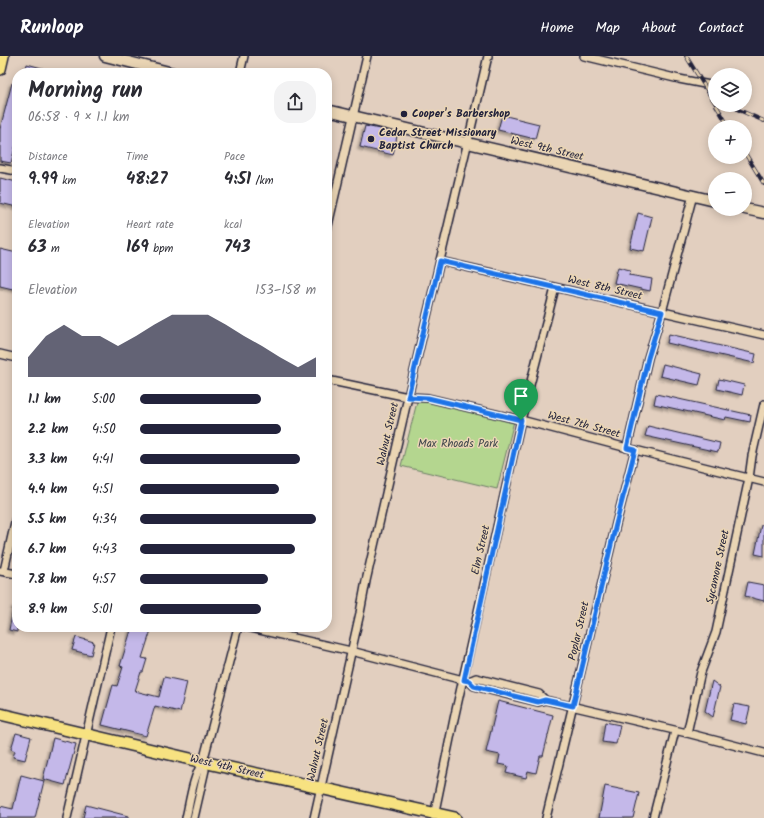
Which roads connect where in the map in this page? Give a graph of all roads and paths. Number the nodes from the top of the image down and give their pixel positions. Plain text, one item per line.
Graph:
1 (3, 56) edge
2 (105, 56) edge
3 (244, 56) edge
4 (367, 56) edge
5 (488, 56) edge
6 (584, 56) edge
7 (153, 68) edge
8 (241, 68) edge
9 (0, 69) edge
10 (708, 85) edge
11 (332, 111) edge
12 (353, 116) junction
13 (467, 142) junction
14 (0, 168) edge
15 (12, 171) edge
16 (693, 195) junction
17 (708, 199) edge
18 (332, 208) edge
19 (752, 211) edge
20 (764, 214) edge
21 (440, 261) junction
22 (555, 288) junction
23 (662, 312) junction
24 (764, 336) edge
25 (0, 354) edge
26 (12, 357) edge
27 (332, 381) edge
28 (408, 397) junction
29 (764, 404) edge
30 (521, 420) junction
31 (627, 448) junction
32 (635, 450) junction
33 (749, 478) junction
34 (764, 482) edge
35 (12, 532) edge
36 (2, 571) edge
37 (12, 573) edge
38 (110, 632) edge
39 (237, 632) edge
40 (268, 632) edge
41 (351, 651) junction
42 (466, 680) junction
43 (573, 706) junction
44 (0, 714) edge
45 (675, 730) junction
46 (687, 733) junction
47 (86, 734) junction
48 (764, 753) edge
49 (203, 762) junction
50 (321, 788) junction
51 (434, 816) edge
52 (67, 818) edge
53 (186, 818) edge
54 (194, 818) edge
55 (314, 818) edge
56 (455, 818) edge
57 (546, 818) edge
58 (653, 818) edge

1 - 9 main road
2 - 7 street
3 - 8 street
4 - 12 street
5 - 13 street, Walnut Street
6 - 10 street
11 - 12 street, West 9th Street
12 - 13 street, West 9th Street
12 - 18 street
13 - 16 street, West 9th Street
13 - 21 street, Walnut Street
14 - 15 street
16 - 17 street, West 9th Street
16 - 23 street
19 - 20 street
21 - 22 street, West 8th Street
21 - 28 street, Walnut Street
22 - 23 street, West 8th Street
22 - 30 street, Elm Street
23 - 24 street, West 8th Street
23 - 31 street
25 - 26 street
27 - 28 street, West 7th Street
28 - 30 street, West 7th Street
28 - 41 street, Walnut Street
29 - 33 street, Sycamore Street
30 - 31 street, West 7th Street
30 - 42 street, Elm Street
31 - 32 street, West 7th Street
32 - 33 street, West 7th Street
32 - 43 street, Poplar Street
33 - 34 street, West 7th Street
33 - 46 street, Sycamore Street
35 - 36 street
36 - 37 street
38 - 47 street
39 - 49 street
40 - 41 street
41 - 42 street
41 - 50 street, Walnut Street
42 - 43 street
42 - 51 street, Elm Street
43 - 45 street
43 - 57 street, Poplar Street
44 - 47 main road, West 4th Street
45 - 46 street
45 - 58 street
46 - 48 street
47 - 49 main road, West 4th Street
47 - 52 street
49 - 50 main road, West 4th Street
49 - 53 street
49 - 54 street
50 - 51 main road, West 4th Street
50 - 55 street, Walnut Street
51 - 56 main road, West 4th Street

